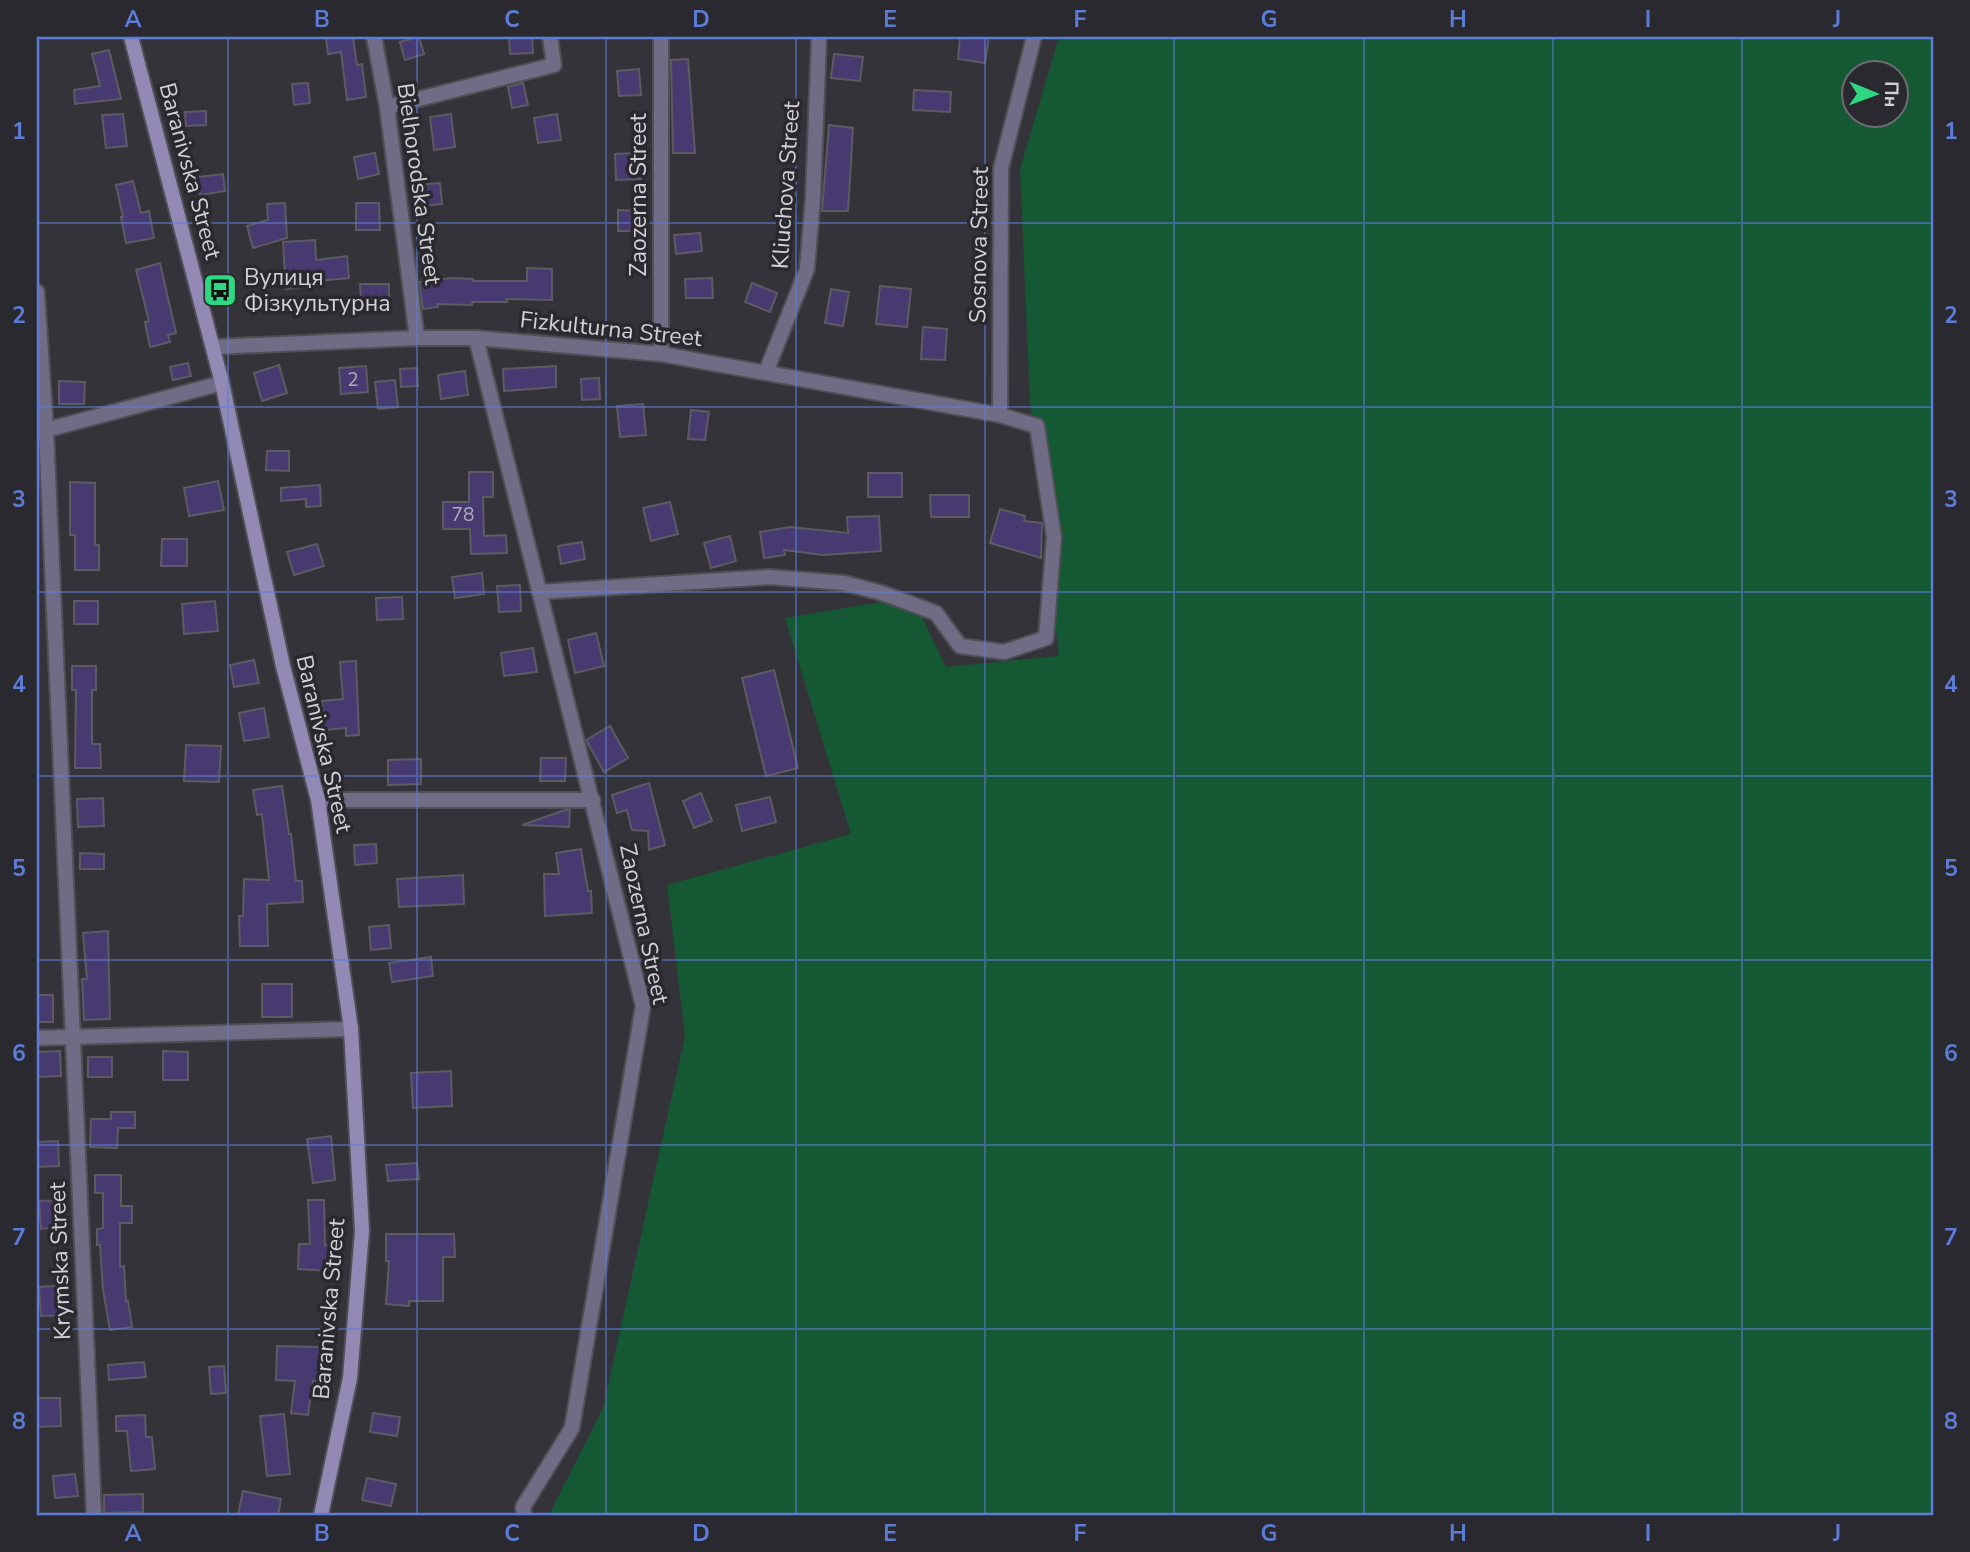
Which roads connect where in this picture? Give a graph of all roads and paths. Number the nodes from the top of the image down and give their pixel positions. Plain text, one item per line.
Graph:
1 (131, 37) edge
2 (374, 37) edge
3 (550, 37) edge
4 (661, 37) edge
5 (819, 37) edge
6 (1034, 37) edge
7 (387, 107) junction
8 (37, 292) edge
9 (417, 338) junction
10 (476, 338) junction
11 (213, 346) junction
12 (662, 354) junction
13 (766, 372) junction
14 (222, 383) junction
15 (1000, 415) junction
16 (42, 430) edge
17 (539, 592) junction
18 (318, 800) junction
19 (593, 800) junction
20 (351, 1030) junction
21 (37, 1038) edge
22 (74, 1038) junction
23 (94, 1515) edge
24 (321, 1515) edge
25 (524, 1515) edge

1 - 11 main road, Baranivska Street
2 - 7 street, Bielhorodska Street
3 - 7 street
4 - 12 street, Zaozerna Street
5 - 13 street, Kliuchova Street
6 - 15 street, Sosnova Street
7 - 9 street, Bielhorodska Street
8 - 16 street, Krymska Street
9 - 10 street, Fizkulturna Street
9 - 11 street, Fizkulturna Street
10 - 12 street, Fizkulturna Street
10 - 17 street, Zaozerna Street
11 - 14 main road, Baranivska Street
12 - 13 street, Fizkulturna Street
13 - 15 street, Fizkulturna Street
14 - 16 street
14 - 18 main road, Baranivska Street
15 - 17 street, Fizkulturna Street
16 - 22 street, Krymska Street
17 - 19 street, Zaozerna Street
18 - 19 street
18 - 20 main road, Baranivska Street
19 - 25 street, Zaozerna Street
20 - 22 street
20 - 24 main road, Baranivska Street
21 - 22 street
22 - 23 street, Krymska Street

